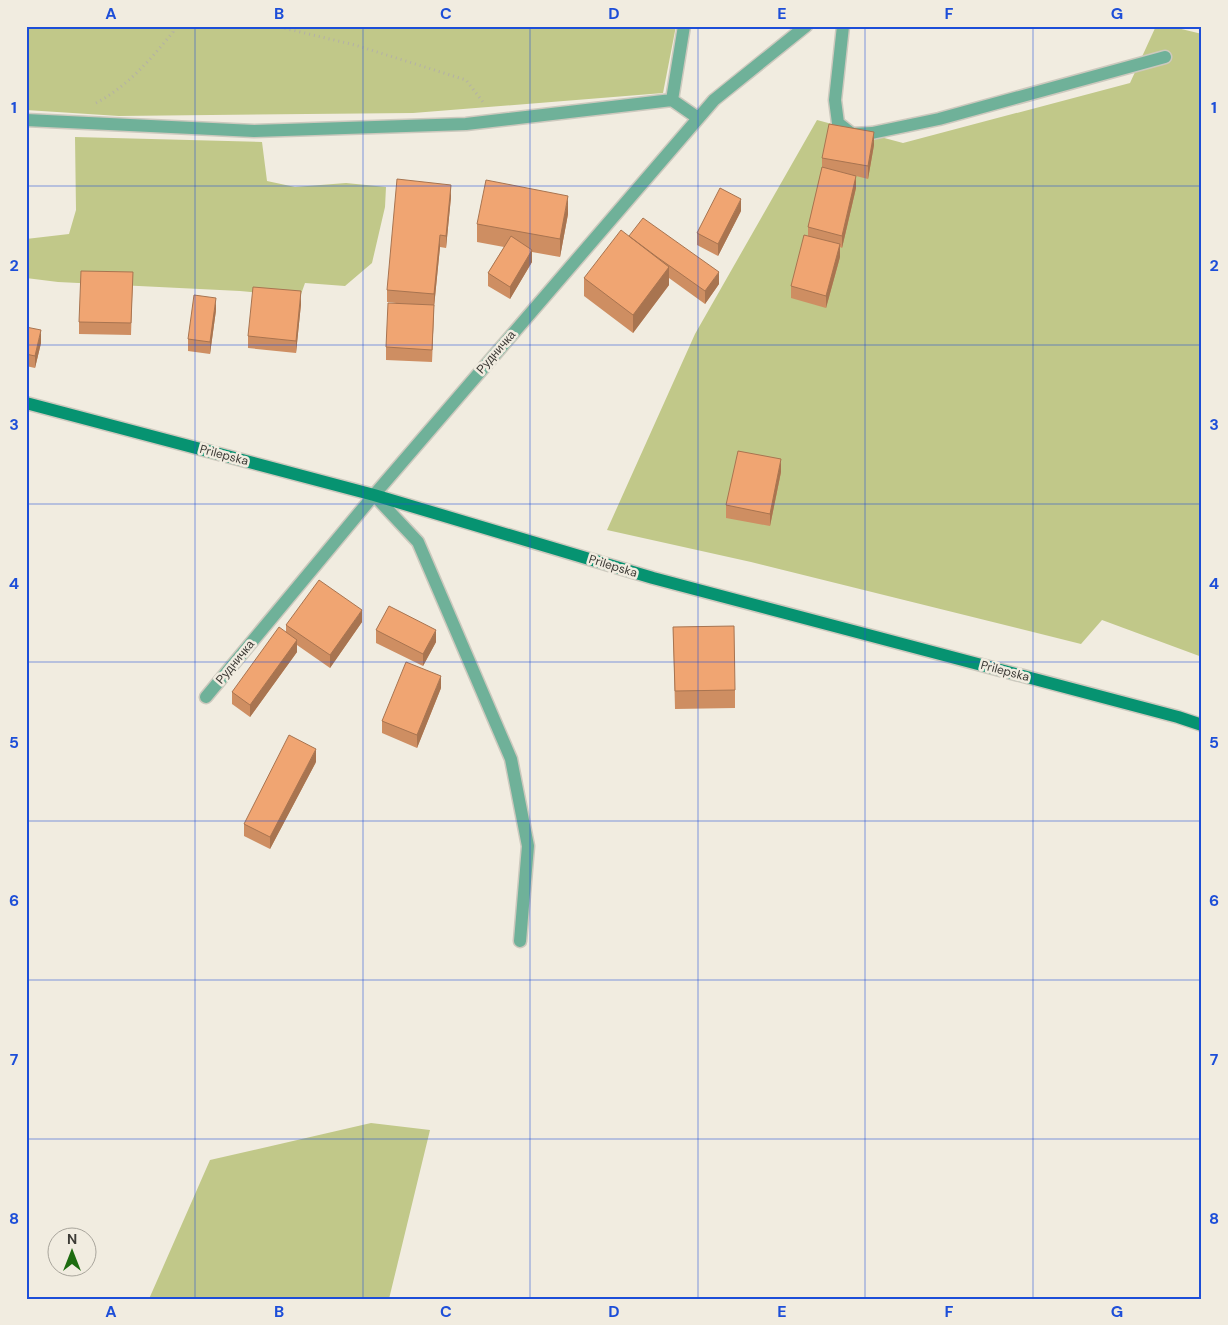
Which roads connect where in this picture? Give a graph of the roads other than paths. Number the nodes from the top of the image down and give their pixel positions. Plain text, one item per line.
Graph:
1 (684, 26) edge
2 (806, 26) edge
3 (843, 26) edge
4 (1165, 57) dead end
5 (672, 100) junction
6 (698, 118) junction
7 (26, 120) edge
8 (26, 403) edge
9 (374, 495) junction
10 (206, 697) dead end
11 (1202, 725) edge
12 (520, 941) dead end

1 - 5 street
2 - 6 street, Рудничка
3 - 4 street
5 - 6 street
5 - 7 street
6 - 9 street, Рудничка
8 - 9 main road, Prilepska
9 - 10 street, Рудничка
9 - 11 main road, Prilepska
9 - 12 street

